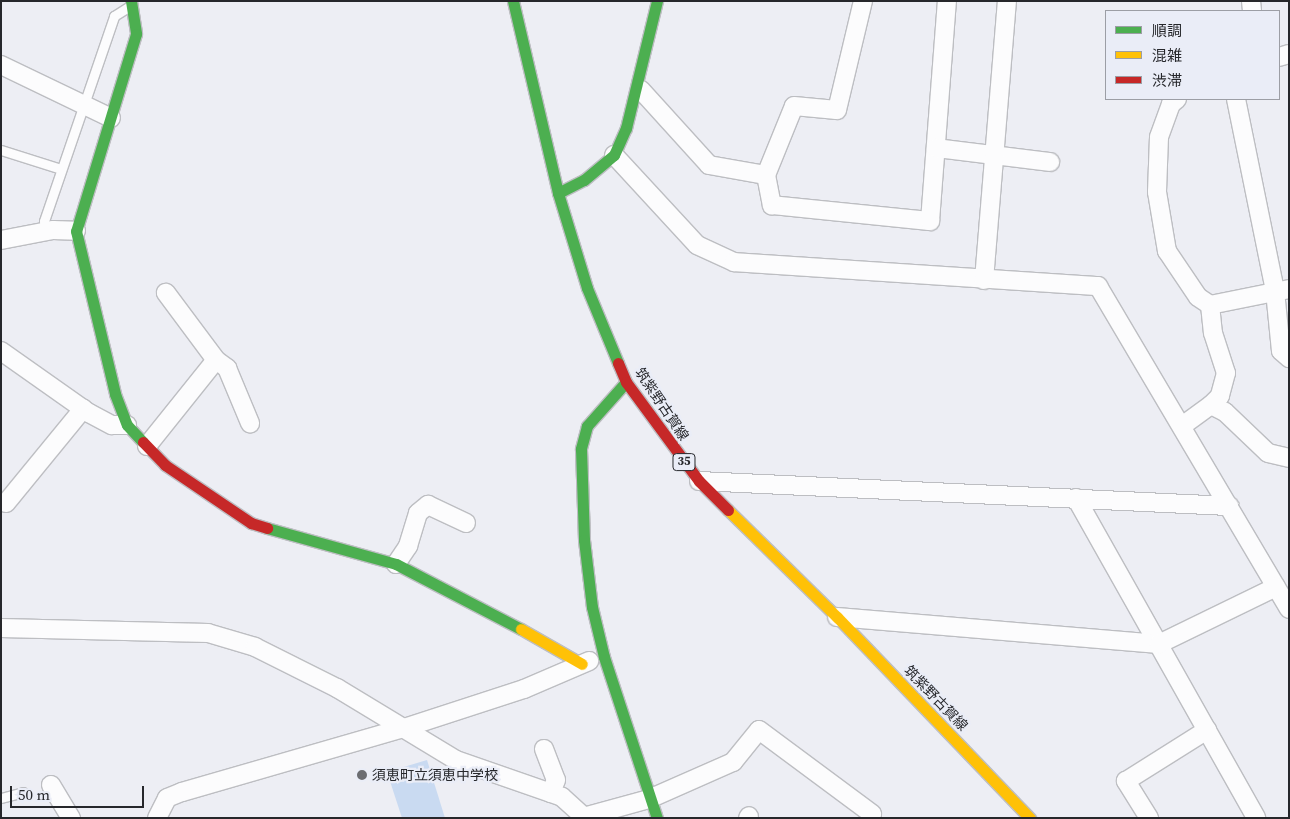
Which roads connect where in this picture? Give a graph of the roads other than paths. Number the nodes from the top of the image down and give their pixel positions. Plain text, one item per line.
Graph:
1 (513, 1) edge
2 (657, 1) edge
3 (863, 1) edge
4 (947, 1) edge
5 (1007, 1) edge
6 (132, 3) edge
7 (1, 65) edge
8 (641, 90) dead end
9 (1177, 100) edge
10 (1236, 100) edge
11 (82, 104) junction
12 (111, 118) junction
13 (936, 148) junction
14 (1, 150) edge
15 (614, 155) junction
16 (995, 155) junction
17 (1050, 162) dead end
18 (61, 169) junction
19 (766, 175) junction
20 (558, 193) junction
21 (76, 231) junction
22 (45, 232) junction
23 (1, 240) edge
24 (984, 280) junction
25 (1282, 290) edge
26 (166, 293) dead end
27 (1210, 305) junction
28 (1, 351) edge
29 (1289, 358) edge
30 (216, 360) junction
31 (626, 382) junction
32 (1211, 405) junction
33 (83, 409) junction
34 (250, 423) dead end
35 (128, 426) junction
36 (1182, 426) junction
37 (147, 446) junction
38 (1289, 458) edge
39 (699, 481) junction
40 (1076, 498) junction
41 (6, 502) dead end
42 (1229, 506) junction
43 (466, 523) dead end
44 (396, 564) junction
45 (1276, 587) junction
46 (1289, 609) edge
47 (837, 618) junction
48 (1, 628) edge
49 (1158, 644) junction
50 (604, 657) junction
51 (582, 664) junction
52 (404, 728) junction
53 (1206, 730) junction
54 (544, 749) dead end
55 (51, 785) dead end
56 (23, 792) dead end
57 (551, 793) junction
58 (1, 798) edge
59 (649, 798) junction
60 (872, 814) dead end
61 (580, 816) edge
62 (71, 818) edge
63 (157, 818) edge
64 (657, 818) edge
65 (1030, 818) edge
66 (1149, 818) edge
67 (1256, 818) edge

1 - 20 street, 筑紫野古賀線 / 35
2 - 15 street
3 - 19 street
4 - 13 street
5 - 16 street
6 - 11 lane
6 - 12 street
7 - 11 street
8 - 19 street
9 - 27 street
10 - 25 street
11 - 12 street
11 - 18 lane
12 - 21 street
13 - 16 street
13 - 19 street
14 - 18 lane
15 - 20 street
15 - 24 street
16 - 17 street
16 - 24 street
18 - 22 lane
20 - 31 street, 筑紫野古賀線 / 35
21 - 22 street
21 - 35 street
22 - 23 street
24 - 36 street
25 - 27 street
25 - 29 street
26 - 30 street
27 - 32 street
28 - 33 street
30 - 34 street
30 - 37 street
31 - 39 street, 筑紫野古賀線 / 35
31 - 50 street
32 - 36 street
32 - 38 street
33 - 35 street
33 - 41 street
35 - 37 street
36 - 42 street
37 - 44 street
39 - 40 street
39 - 47 street, 筑紫野古賀線 / 35
40 - 42 street
40 - 49 street
42 - 45 street
43 - 44 street
44 - 51 street
45 - 46 street
45 - 49 street
47 - 49 street
47 - 65 street, 筑紫野古賀線 / 35
48 - 52 street
49 - 53 street
50 - 51 street
50 - 59 street
51 - 52 street
52 - 57 street
52 - 63 street
53 - 66 street
53 - 67 street
54 - 57 street
55 - 62 street
56 - 58 lane
57 - 61 street
59 - 60 street
59 - 61 street
59 - 64 street

